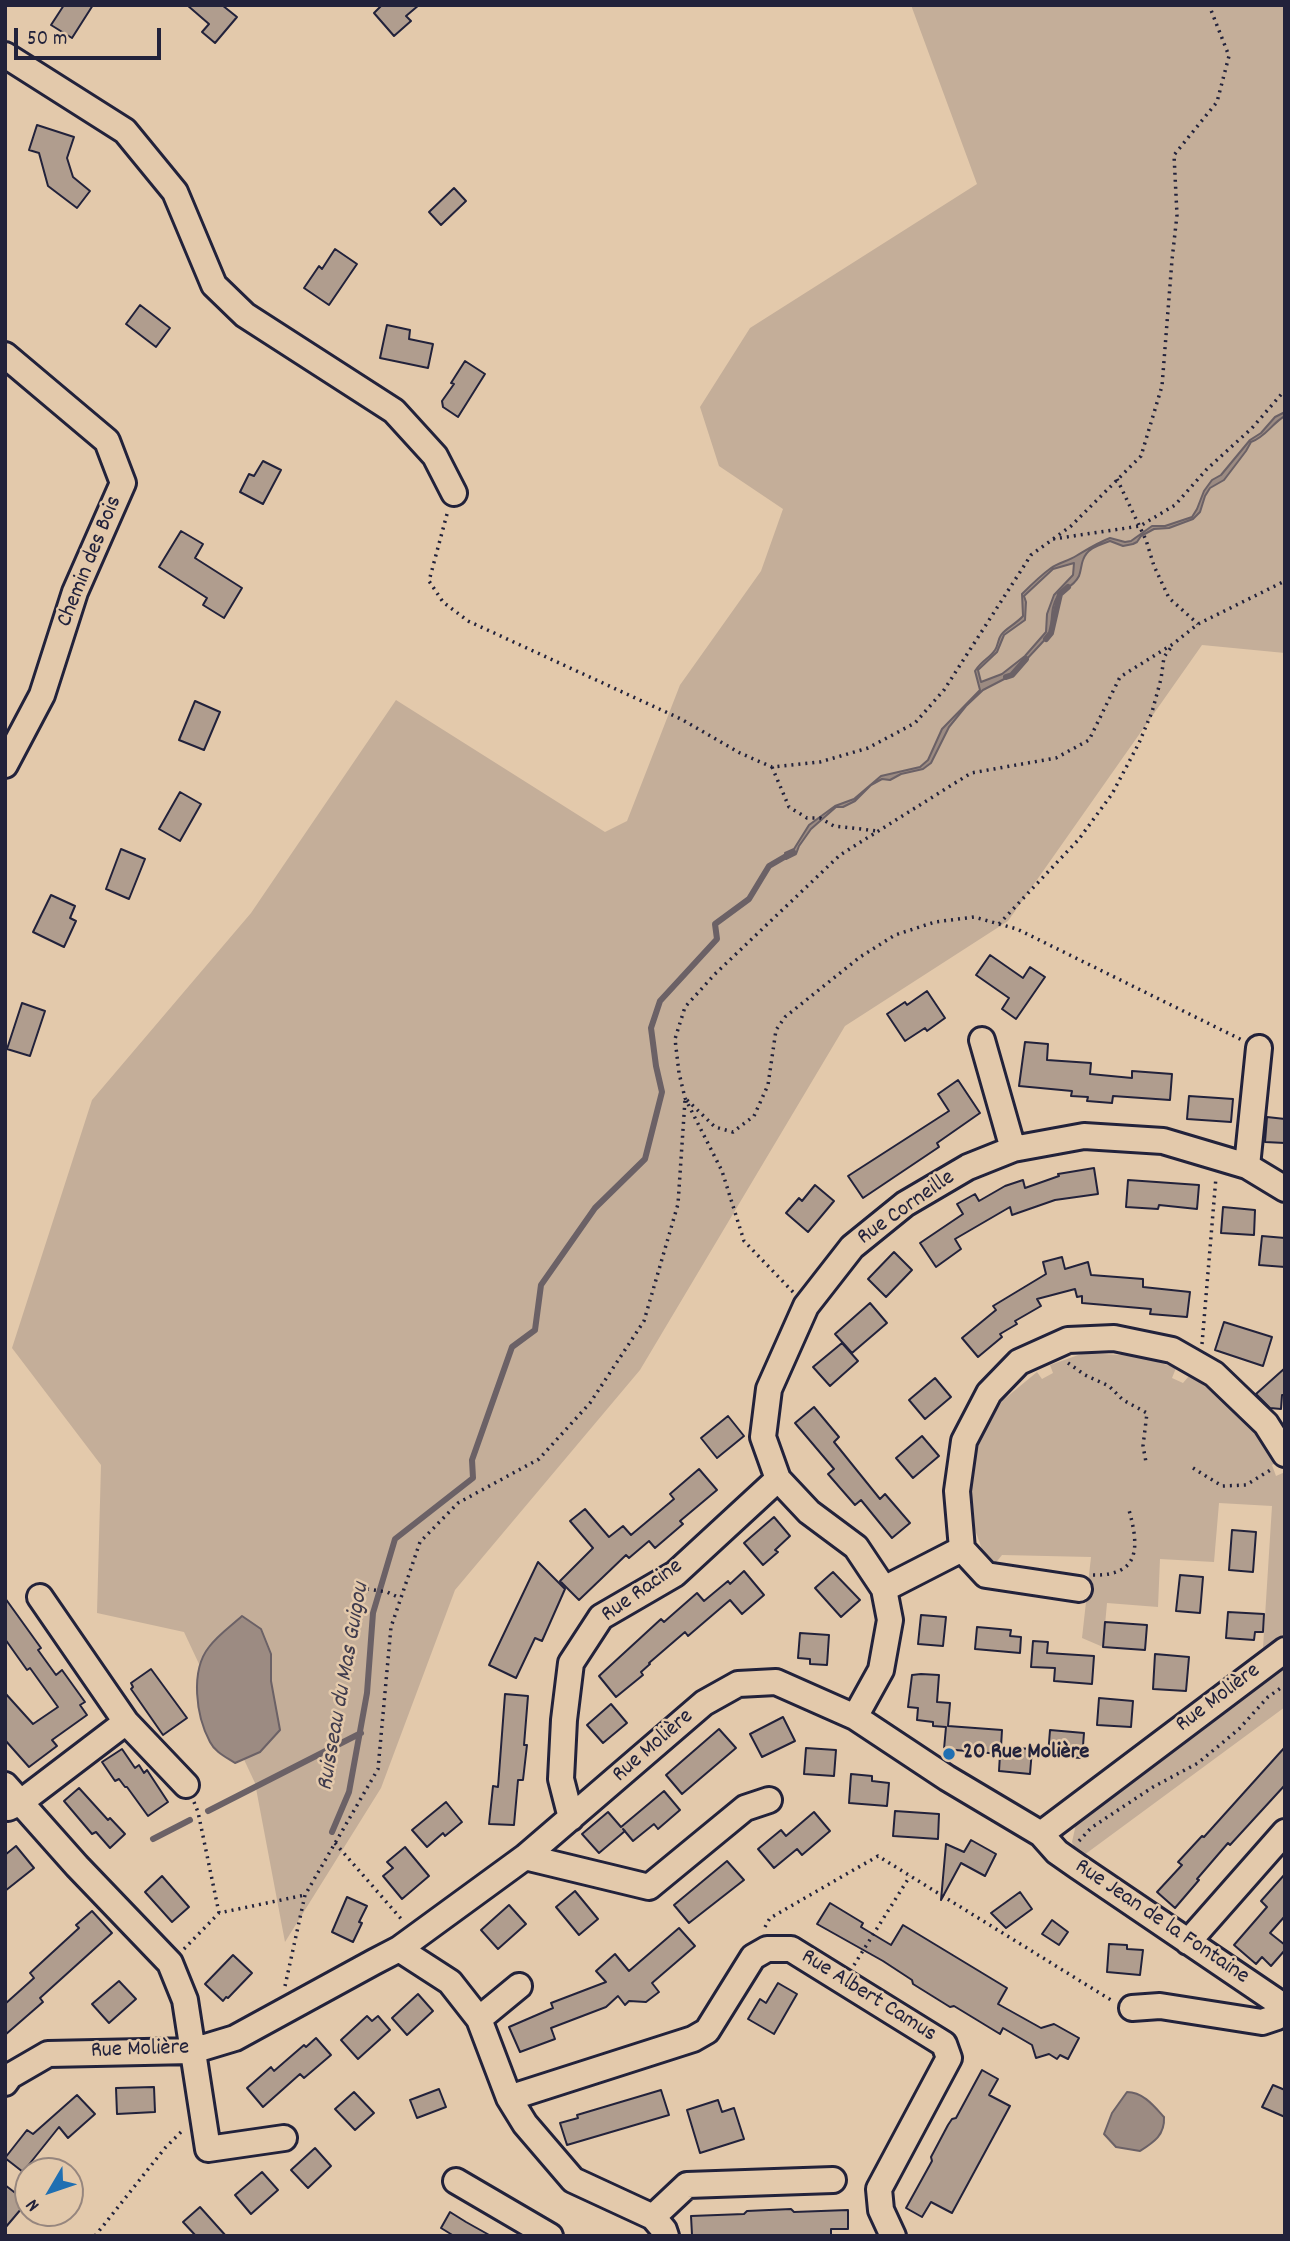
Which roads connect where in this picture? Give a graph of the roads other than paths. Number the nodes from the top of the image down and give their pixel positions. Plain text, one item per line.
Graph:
1 (5, 55) edge
2 (5, 355) edge
3 (454, 493) road end
4 (5, 765) edge
5 (982, 1040) dead end
6 (1259, 1048) road end
7 (1013, 1149) junction
8 (1247, 1166) junction
9 (1285, 1189) edge
10 (1281, 1459) edge
11 (778, 1479) junction
12 (962, 1549) junction
13 (884, 1589) junction
14 (1079, 1589) road end
15 (40, 1597) dead end
16 (1285, 1650) edge
17 (855, 1717) junction
18 (126, 1722) junction
19 (186, 1785) road end
20 (10, 1798) edge
21 (769, 1800) dead end
22 (571, 1818) junction
23 (1285, 1832) edge
24 (1041, 1834) junction
25 (526, 1857) junction
26 (1188, 1942) junction
27 (407, 1943) junction
28 (519, 1986) dead end
29 (1285, 2007) edge
30 (1132, 2008) road end
31 (479, 2019) junction
32 (192, 2051) junction
33 (5, 2083) edge
34 (509, 2098) junction
35 (284, 2138) dead end
36 (456, 2180) dead end
37 (833, 2180) dead end
38 (659, 2226) edge
39 (550, 2236) edge
40 (892, 2236) edge

1 - 3 street
2 - 4 street, Chemin des Bois
5 - 7 street
6 - 8 street
7 - 8 street, Rue Corneille
7 - 11 street, Rue Corneille
8 - 9 street, Rue Corneille
10 - 12 street
11 - 13 street, Rue Corneille
11 - 22 street, Rue Racine
12 - 13 street
12 - 14 street
13 - 17 street, Rue Corneille
15 - 18 street
16 - 24 street, Rue Molière
17 - 22 street, Rue Molière
17 - 24 street, Rue Molière
18 - 19 street
18 - 20 street
20 - 32 street
21 - 25 street
22 - 25 street, Rue Molière
23 - 26 street
24 - 26 street, Rue Jean de la Fontaine
25 - 27 street, Rue Molière
26 - 29 street, Rue Jean de la Fontaine
27 - 31 street
27 - 32 street, Rue Molière
28 - 31 street
29 - 30 street
31 - 34 street
32 - 33 street, Rue Molière
32 - 35 street
34 - 38 street
34 - 40 street, Rue Albert Camus
36 - 39 street
37 - 38 street

